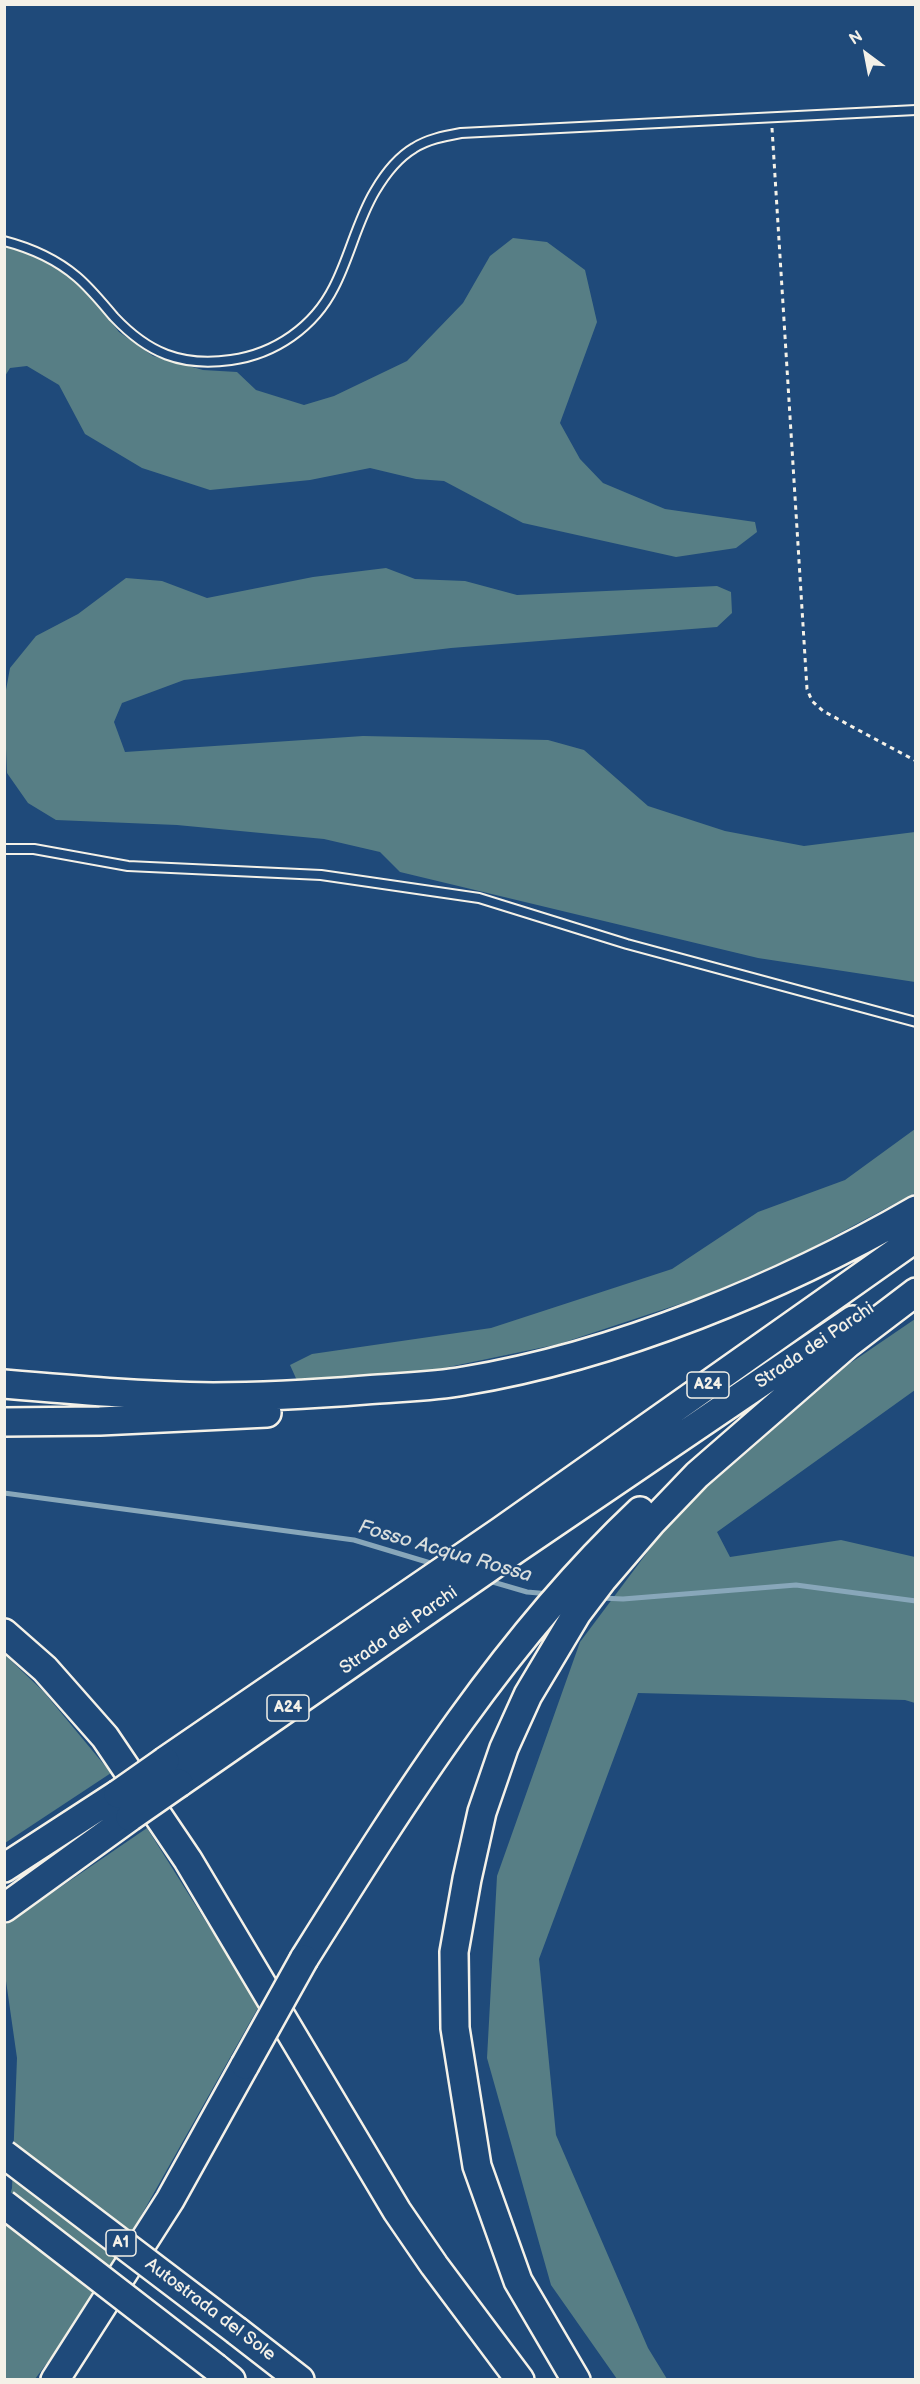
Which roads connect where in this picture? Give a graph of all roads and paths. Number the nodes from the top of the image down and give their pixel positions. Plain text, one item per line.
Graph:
1 (915, 110) edge
2 (771, 118) junction
3 (4, 241) edge
4 (915, 761) edge
5 (4, 849) edge
6 (915, 1022) edge
7 (915, 1210) edge
8 (915, 1238) edge
9 (915, 1278) edge
10 (915, 1292) edge
11 (463, 1382) junction
12 (4, 1384) edge
13 (4, 1422) edge
14 (509, 1540) junction
15 (592, 1575) junction
16 (4, 1634) edge
17 (124, 1806) junction
18 (4, 1868) edge
19 (4, 1908) edge
20 (4, 2154) edge
21 (4, 2204) edge
22 (223, 2374) edge
23 (55, 2379) edge
24 (300, 2379) edge
25 (520, 2379) edge
26 (576, 2379) edge

1 - 2 lane
2 - 3 lane
2 - 4 path
5 - 6 lane
7 - 11 highway
8 - 14 highway, Strada dei Parchi / A24
9 - 14 highway, Strada dei Parchi / A24
10 - 15 highway
11 - 12 highway
11 - 13 highway
14 - 17 highway, Strada dei Parchi / A24, bridge
15 - 23 highway, bridge
15 - 26 highway
16 - 25 highway
17 - 18 highway, Strada dei Parchi / A24
17 - 19 highway, Strada dei Parchi / A24
20 - 24 highway, Autostrada del Sole / A1, bridge
21 - 22 highway, A1, bridge

